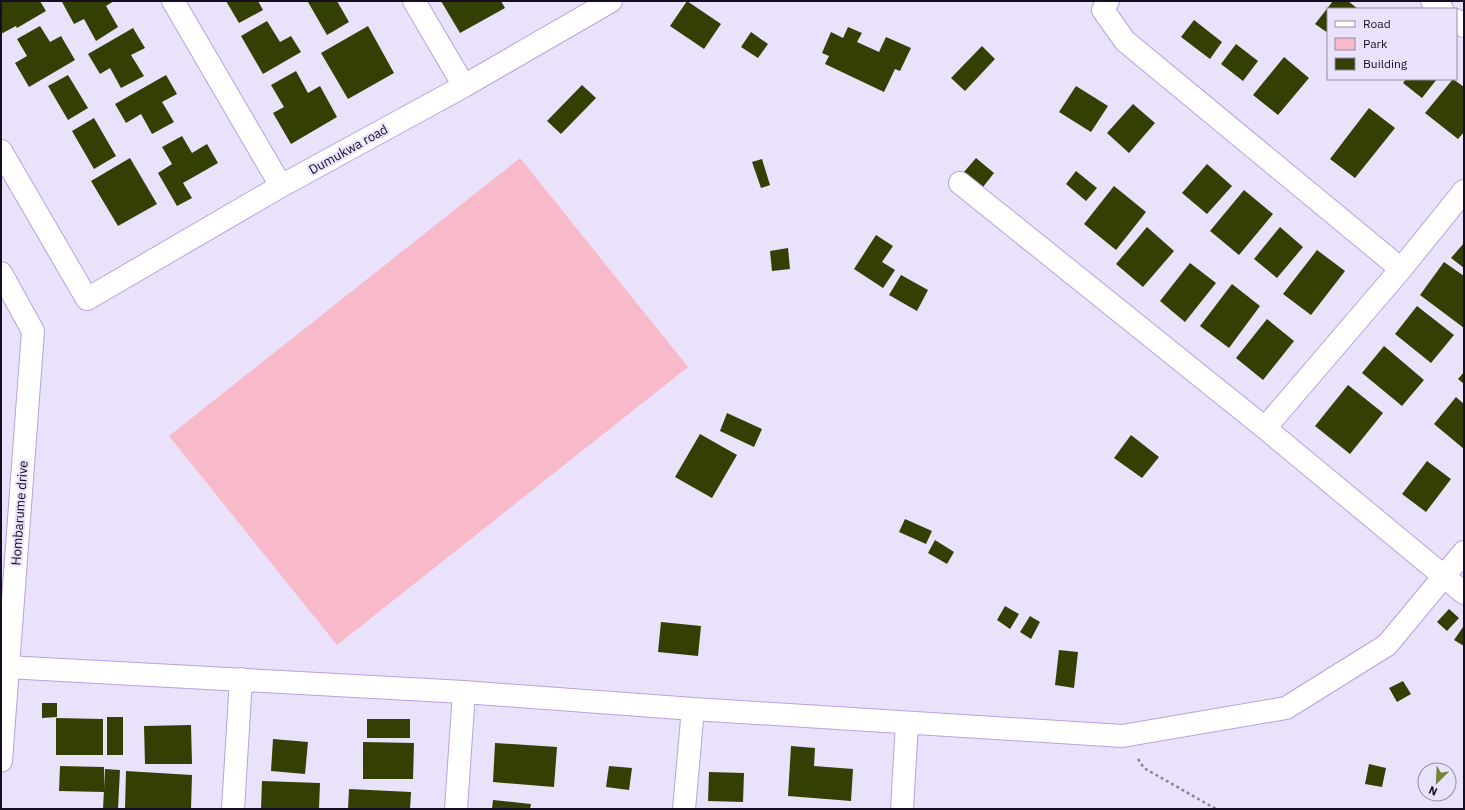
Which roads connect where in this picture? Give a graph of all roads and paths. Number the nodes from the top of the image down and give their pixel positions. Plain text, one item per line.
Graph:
1 (173, 1) edge
2 (414, 1) edge
3 (611, 1) edge
4 (1108, 1) edge
5 (1432, 1) edge
6 (1441, 8) edge
7 (464, 86) junction
8 (1, 151) edge
9 (960, 183) dead end
10 (281, 186) junction
11 (1464, 191) edge
12 (1401, 269) junction
13 (1, 273) edge
14 (1265, 428) junction
15 (1464, 552) edge
16 (1445, 577) junction
17 (1464, 593) edge
18 (7, 667) junction
19 (240, 679) junction
20 (464, 692) junction
21 (693, 709) junction
22 (907, 723) junction
23 (1122, 736) junction
24 (1, 761) edge
25 (233, 809) edge
26 (456, 809) edge
27 (684, 809) edge
28 (902, 809) edge
29 (1216, 809) edge

1 - 10 street
2 - 7 street
3 - 7 street, Dumukwa road
4 - 12 street
5 - 6 street
7 - 10 street, Dumukwa road
8 - 10 street, Dumukwa road
9 - 14 street
11 - 12 street
12 - 14 street
13 - 18 street, Hombarume drive
14 - 16 street
15 - 16 street
16 - 17 street
16 - 23 street
18 - 19 street
18 - 24 street, Hombarume drive
19 - 20 street
19 - 25 street
20 - 21 street
20 - 26 street
21 - 22 street
21 - 27 street
22 - 23 street
22 - 28 street
23 - 29 path

